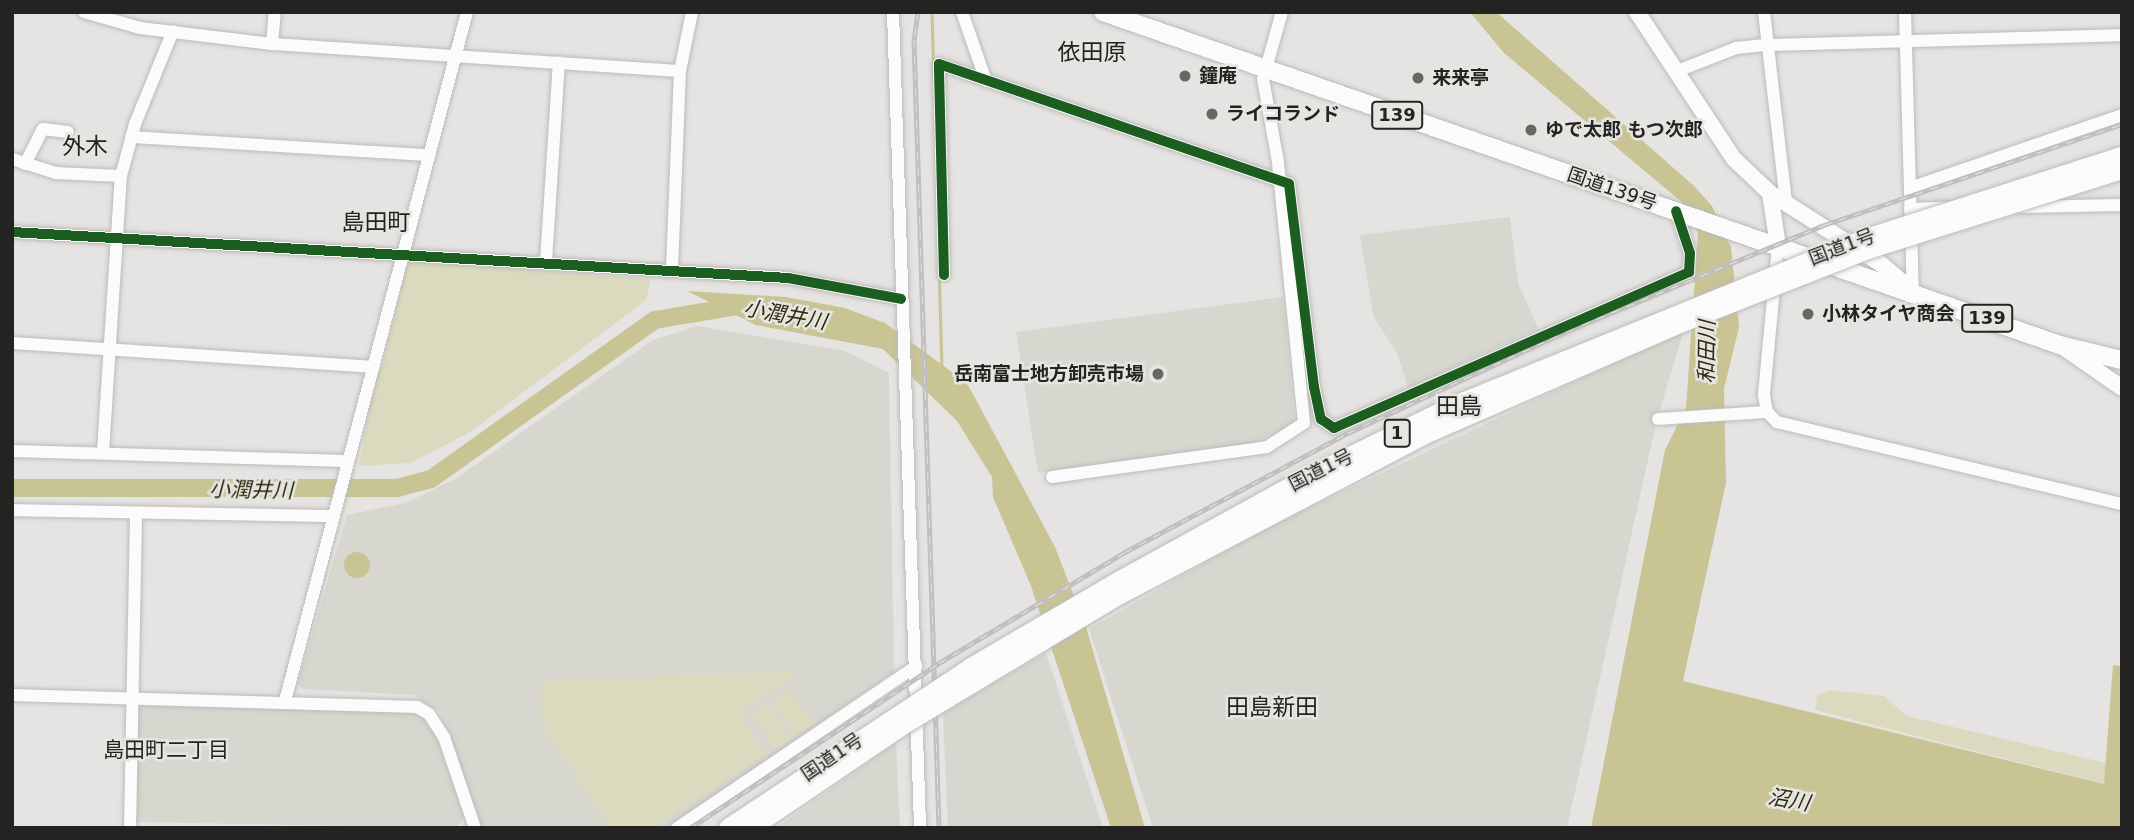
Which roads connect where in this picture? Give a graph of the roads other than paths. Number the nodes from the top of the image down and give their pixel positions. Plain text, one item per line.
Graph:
1 (84, 12) edge
2 (275, 12) edge
3 (467, 12) edge
4 (692, 12) edge
5 (893, 12) edge
6 (962, 12) edge
7 (1103, 12) edge
8 (1282, 12) edge
9 (1637, 12) edge
10 (1764, 12) edge
11 (1905, 12) edge
12 (173, 31) junction
13 (2122, 35) edge
14 (1905, 41) junction
15 (272, 44) junction
16 (1768, 45) junction
17 (455, 57) junction
18 (559, 62) junction
19 (1265, 68) junction
20 (680, 71) junction
21 (1675, 72) junction
22 (986, 81) junction
23 (2122, 115) edge
24 (68, 132) dead end
25 (131, 137) junction
26 (429, 155) junction
27 (2122, 156) edge
28 (12, 159) edge
29 (25, 164) junction
30 (2122, 170) edge
31 (121, 176) junction
32 (1278, 182) junction
33 (1910, 188) junction
34 (1770, 193) junction
35 (1786, 201) junction
36 (2122, 205) edge
37 (1910, 209) junction
38 (1684, 214) junction
39 (12, 232) edge
40 (118, 239) junction
41 (1779, 246) junction
42 (402, 255) junction
43 (546, 262) junction
44 (672, 269) junction
45 (944, 275) dead end
46 (1913, 291) junction
47 (901, 299) junction
48 (12, 343) edge
49 (2060, 345) junction
50 (108, 350) junction
51 (2122, 360) edge
52 (372, 367) junction
53 (2122, 388) edge
54 (1767, 412) junction
55 (1658, 419) dead end
56 (12, 452) edge
57 (103, 453) junction
58 (347, 464) junction
59 (1052, 477) dead end
60 (2122, 504) edge
61 (12, 510) edge
62 (335, 512) junction
63 (136, 513) junction
64 (916, 666) junction
65 (12, 695) edge
66 (134, 698) junction
67 (285, 701) junction
68 (131, 828) edge
69 (475, 828) edge
70 (677, 828) edge
71 (728, 828) edge
72 (752, 828) edge
73 (920, 828) edge

1 - 12 street
2 - 15 street
3 - 17 street
4 - 20 street
5 - 47 street
6 - 22 street
7 - 19 highway, 国道139号 / 139
8 - 19 street
9 - 21 main road
10 - 16 street
11 - 14 street
12 - 15 street
12 - 25 street
13 - 14 street
14 - 16 street
14 - 33 street
15 - 17 street
16 - 21 street
16 - 35 street
17 - 18 street
17 - 26 street
18 - 20 street
18 - 43 street
19 - 32 street
19 - 38 highway, 国道139号 / 139
20 - 44 street
21 - 34 main road
22 - 32 street
22 - 45 street
23 - 33 street
24 - 29 street
25 - 26 street
25 - 31 street
26 - 42 street
27 - 71 highway, 国道1号 / 1, bridge
28 - 29 street
29 - 31 street
30 - 72 highway, 国道1号 / 1, bridge
31 - 40 street
32 - 38 street
32 - 59 street
33 - 37 street
34 - 35 main road
34 - 41 main road
35 - 46 main road
36 - 37 street
37 - 46 street
38 - 41 highway, 国道139号 / 139
39 - 40 street
40 - 42 street
40 - 50 street
41 - 46 highway, 国道139号 / 139
41 - 54 street
42 - 43 street
42 - 52 street
43 - 44 street
44 - 47 street
46 - 49 highway, 国道139号 / 139
47 - 64 street
48 - 50 street
49 - 51 highway, 国道139号 / 139
49 - 53 main road
50 - 52 street
50 - 57 street
52 - 58 street
54 - 55 street
54 - 60 street
56 - 57 street
57 - 58 street
58 - 62 street
61 - 63 street
62 - 63 street
62 - 67 street
63 - 66 street
64 - 70 street
64 - 73 street
65 - 66 street
66 - 67 street
66 - 68 street
67 - 69 street

